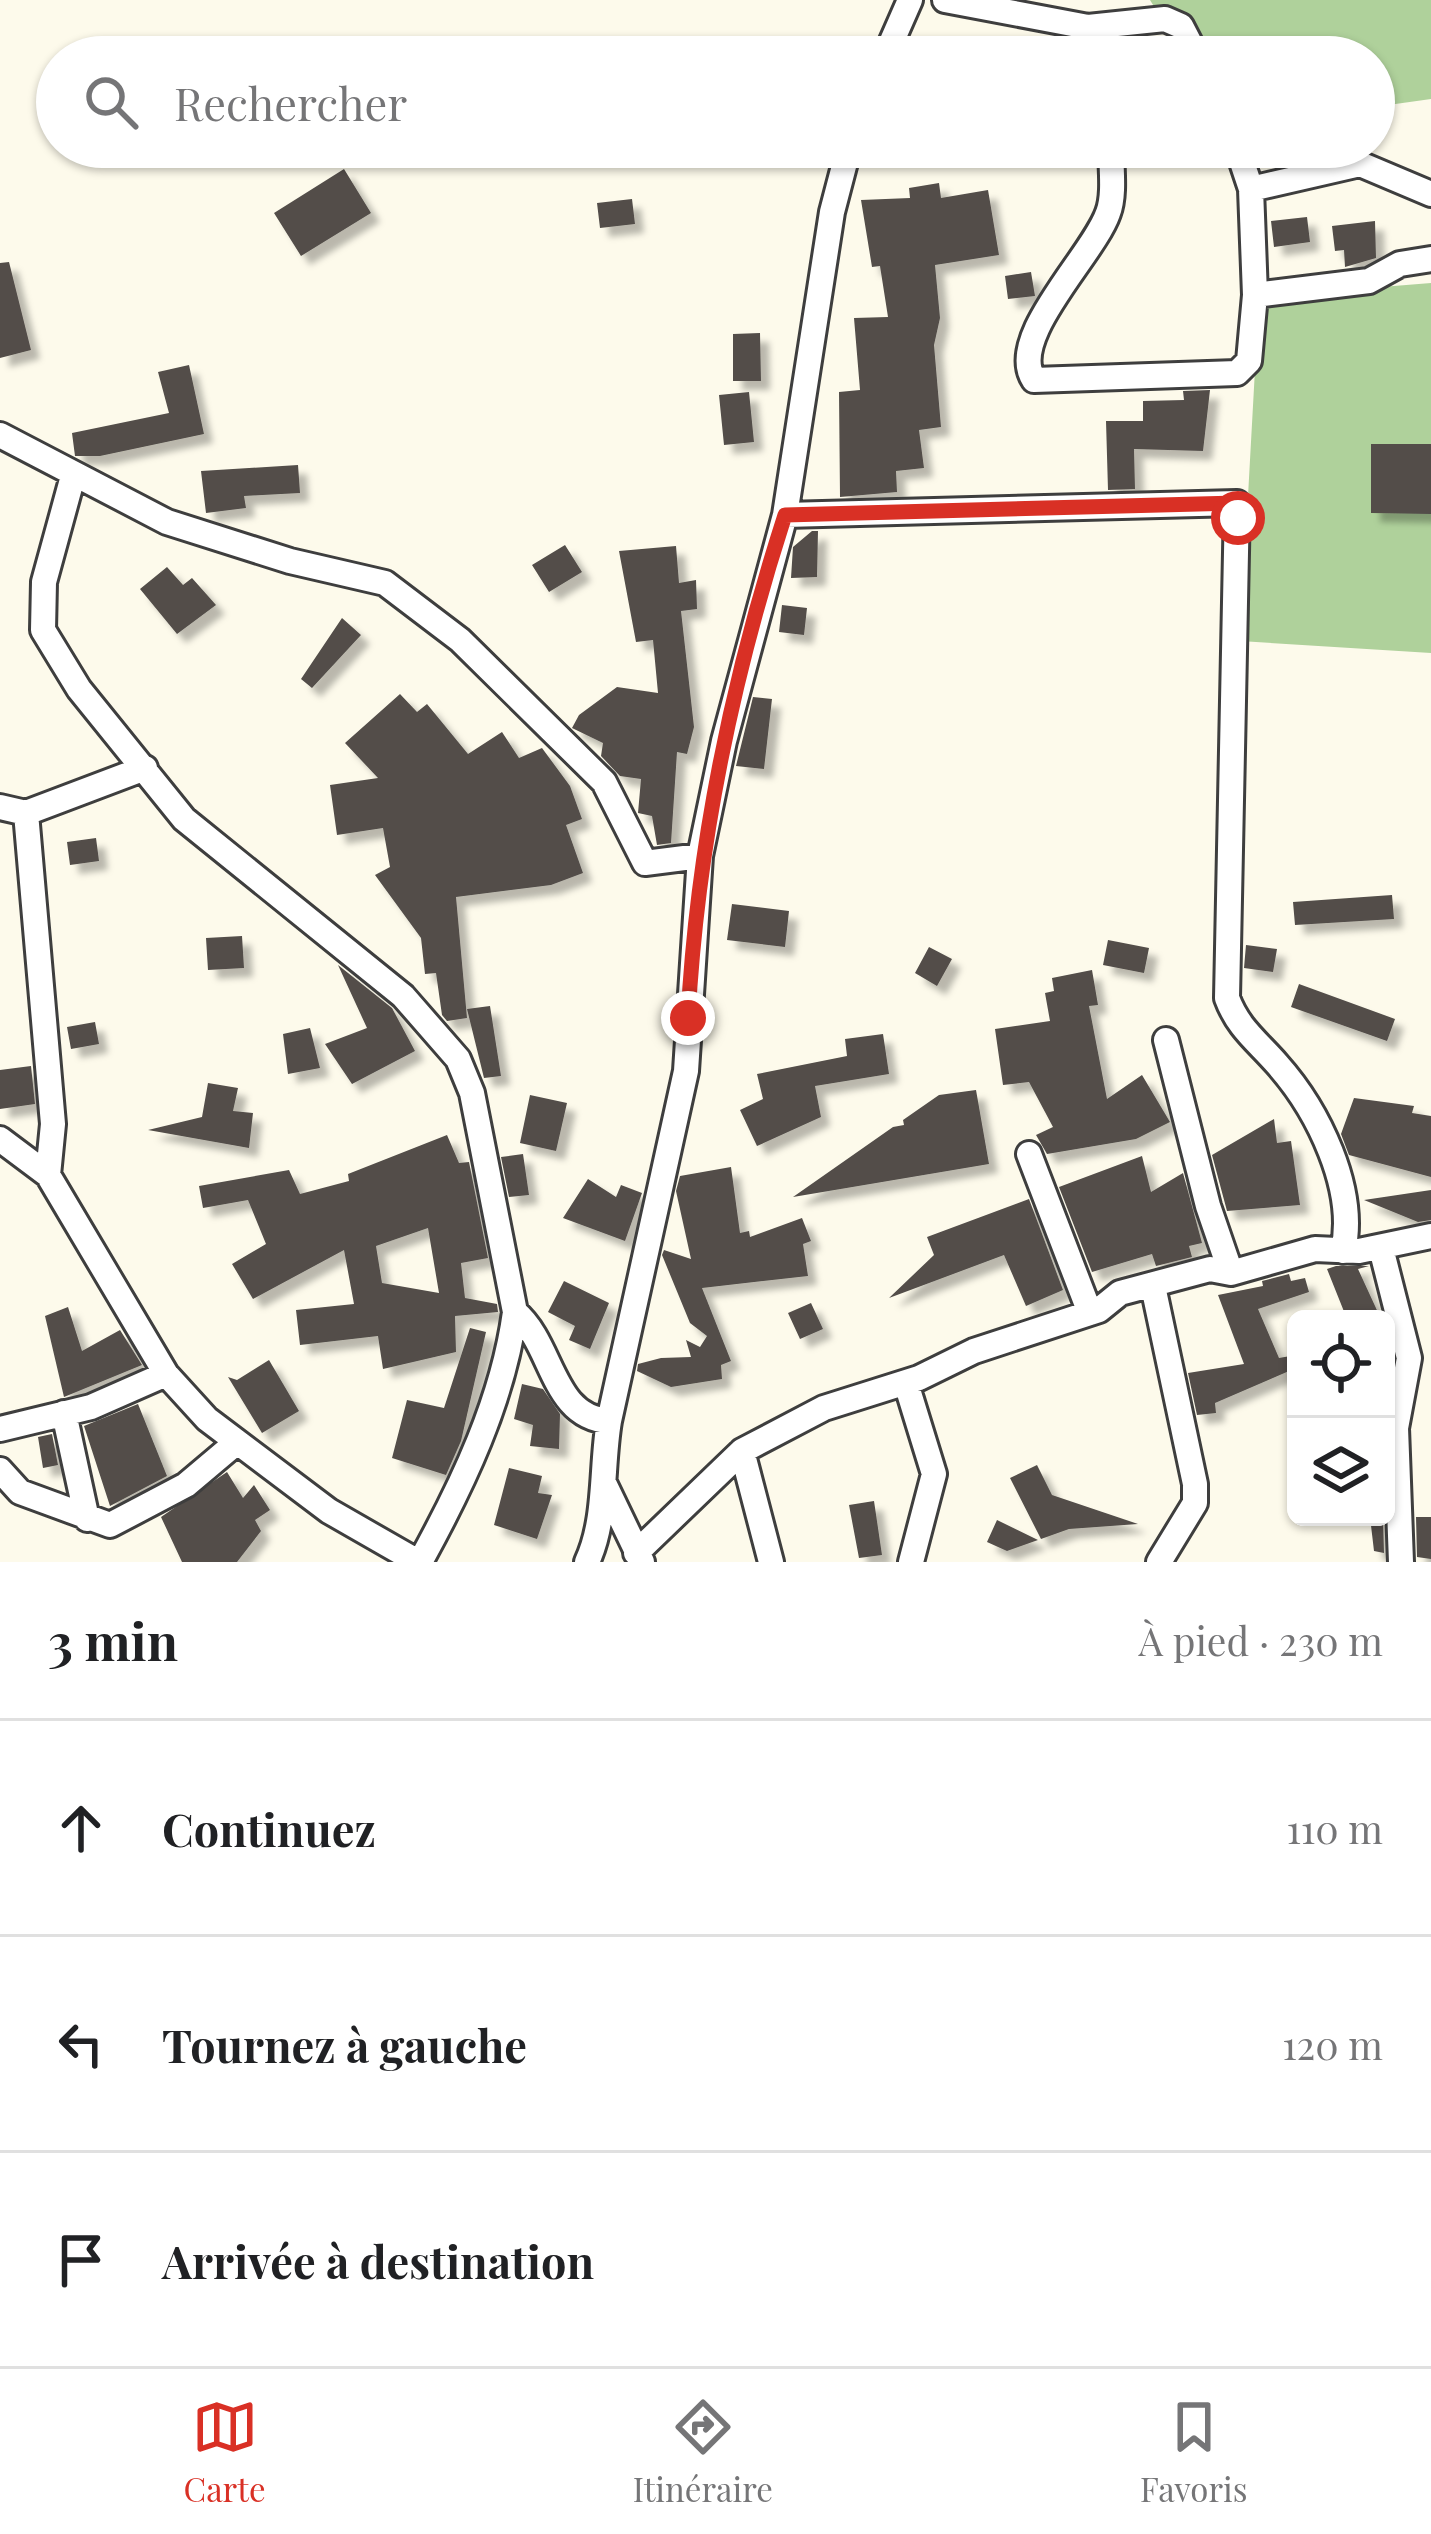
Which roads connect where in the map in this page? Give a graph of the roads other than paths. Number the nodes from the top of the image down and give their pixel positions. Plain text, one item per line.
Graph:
1 (910, 0) edge
2 (945, 0) edge
3 (1088, 27) junction
4 (894, 36) edge
5 (1090, 36) edge
6 (1186, 36) edge
7 (844, 168) edge
8 (1111, 168) edge
9 (1244, 168) edge
10 (1343, 168) edge
11 (1369, 168) edge
12 (1251, 189) junction
13 (1431, 194) edge
14 (1431, 259) edge
15 (1255, 296) junction
16 (0, 435) edge
17 (73, 476) junction
18 (785, 515) junction
19 (145, 769) junction
20 (0, 807) edge
21 (25, 824) junction
22 (0, 846) edge
23 (700, 856) junction
24 (1166, 1040) dead end
25 (0, 1139) edge
26 (1029, 1154) dead end
27 (48, 1175) junction
28 (1431, 1237) edge
29 (1382, 1248) junction
30 (1343, 1251) junction
31 (1232, 1273) junction
32 (1153, 1286) junction
33 (514, 1312) junction
34 (1090, 1313) junction
35 (166, 1374) junction
36 (906, 1383) junction
37 (64, 1414) junction
38 (609, 1421) junction
39 (0, 1429) edge
40 (237, 1442) junction
41 (742, 1451) junction
42 (0, 1470) edge
43 (600, 1475) junction
44 (87, 1519) junction
45 (1180, 1551) edge
46 (639, 1557) edge
47 (419, 1562) edge
48 (586, 1562) edge
49 (770, 1562) edge
50 (911, 1562) edge
51 (1159, 1562) edge
52 (1401, 1562) edge

1 - 4 street
2 - 3 street
3 - 5 street
3 - 6 street
7 - 18 street
8 - 15 street
9 - 12 street
10 - 12 street
11 - 13 street
12 - 15 street
14 - 15 street
16 - 17 street
17 - 19 street
17 - 23 street
18 - 23 street
18 - 30 street
19 - 21 street
19 - 33 street
20 - 21 street
21 - 22 street
21 - 27 street
23 - 38 street
24 - 31 street
25 - 27 street
26 - 34 street
27 - 35 street
28 - 29 street
29 - 30 street
29 - 52 street
30 - 31 street
31 - 32 street
32 - 34 street
32 - 45 street
33 - 38 street
33 - 47 street
34 - 36 street
35 - 37 street
35 - 40 street
36 - 41 street
36 - 50 street
37 - 39 street
37 - 44 street
38 - 43 street
40 - 44 street
40 - 47 street
41 - 46 street
41 - 49 street
42 - 44 street
43 - 46 street
43 - 48 street
45 - 51 street

